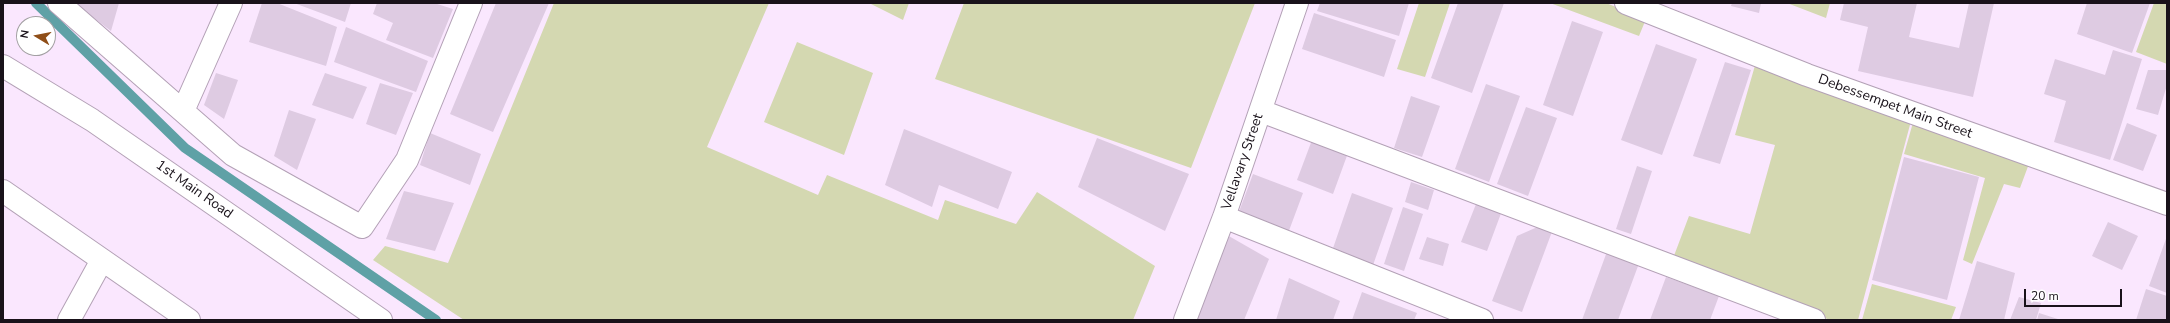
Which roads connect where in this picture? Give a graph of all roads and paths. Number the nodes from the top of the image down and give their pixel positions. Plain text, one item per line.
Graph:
1 (59, 3) edge
2 (231, 3) edge
3 (471, 3) edge
4 (1297, 3) edge
5 (1626, 3) edge
6 (3, 66) edge
7 (183, 111) junction
8 (1261, 111) junction
9 (3, 191) edge
10 (2167, 204) edge
11 (1224, 217) junction
12 (102, 260) junction
13 (69, 320) edge
14 (189, 320) edge
15 (381, 320) edge
16 (1185, 320) edge
17 (1482, 320) edge
18 (1814, 320) edge

1 - 7 street
2 - 7 street
3 - 7 street
4 - 8 street, Vellavary Street
5 - 10 street, Debessempet Main Street
6 - 15 street, 1st Main Road
8 - 11 street, Vellavary Street
8 - 18 street
9 - 12 street
11 - 16 street, Vellavary Street
11 - 17 street
12 - 13 street
12 - 14 street

